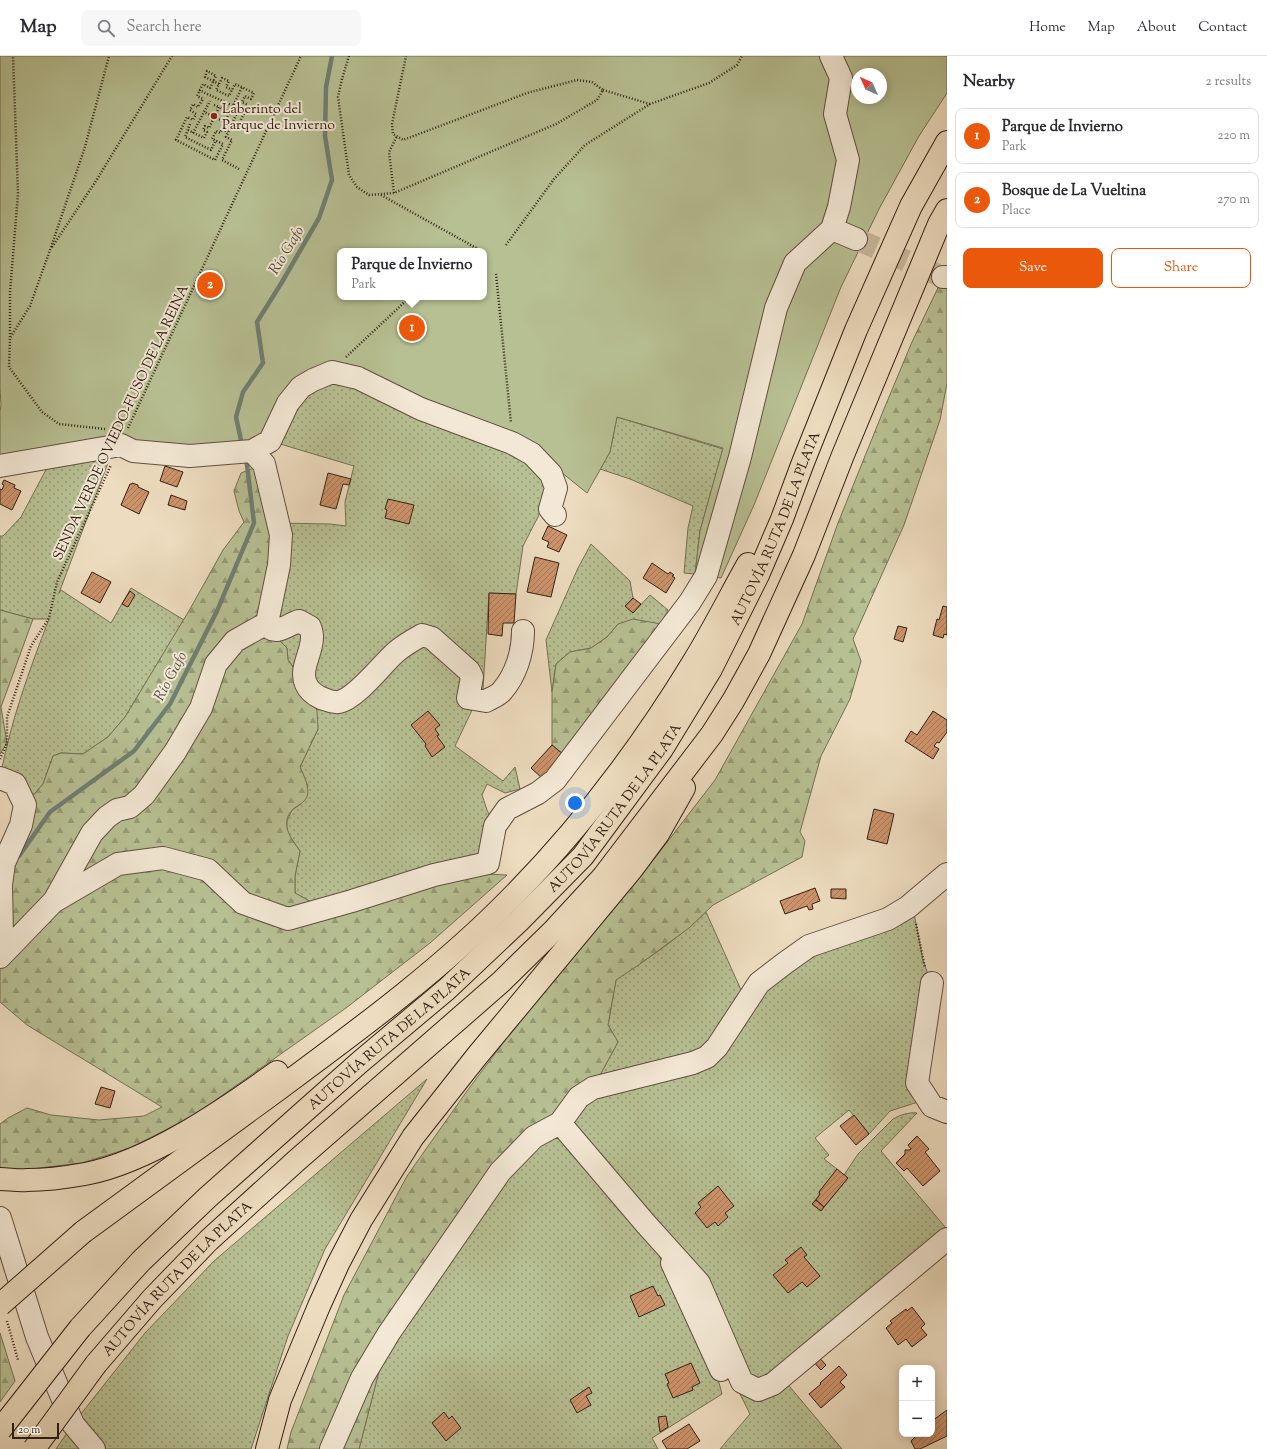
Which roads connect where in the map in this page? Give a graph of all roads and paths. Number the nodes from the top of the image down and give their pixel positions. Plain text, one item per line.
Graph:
1 (13, 56) edge
2 (109, 56) edge
3 (172, 56) edge
4 (301, 56) edge
5 (349, 56) edge
6 (406, 56) edge
7 (742, 56) edge
8 (831, 56) edge
9 (219, 84) junction
10 (242, 87) junction
11 (199, 90) junction
12 (232, 90) junction
13 (603, 90) junction
14 (210, 101) dead end
15 (650, 104) junction
16 (214, 105) dead end
17 (219, 107) junction
18 (239, 108) dead end
19 (204, 112) junction
20 (214, 117) junction
21 (190, 124) dead end
22 (230, 127) junction
23 (188, 130) junction
24 (228, 132) junction
25 (193, 133) junction
26 (397, 136) junction
27 (216, 140) junction
28 (947, 142) edge
29 (239, 169) dead end
30 (394, 193) junction
31 (379, 194) junction
32 (947, 210) edge
33 (832, 229) junction
34 (856, 239) tunnel mouth
35 (506, 245) dead end
36 (476, 248) edge
37 (50, 250) junction
38 (496, 274) dead end
39 (407, 300) edge
40 (10, 338) junction
41 (332, 372) junction
42 (114, 437) junction
43 (512, 443) junction
44 (252, 451) junction
45 (802, 465) junction
46 (0, 466) edge
47 (555, 515) dead end
48 (267, 623) junction
49 (523, 630) dead end
50 (712, 734) junction
51 (0, 760) edge
52 (0, 778) edge
53 (947, 874) edge
54 (512, 897) junction
55 (53, 902) junction
56 (912, 904) junction
57 (0, 954) edge
58 (0, 957) edge
59 (932, 983) joint
60 (947, 1112) edge
61 (560, 1123) junction
62 (0, 1179) edge
63 (0, 1218) edge
64 (947, 1239) edge
65 (663, 1243) junction
66 (3, 1311) edge
67 (18, 1360) dead end
68 (730, 1389) dead end
69 (0, 1430) edge
70 (34, 1449) edge
71 (94, 1449) edge
72 (267, 1449) edge
73 (331, 1449) edge

1 - 40 path
2 - 37 path
3 - 37 path
4 - 42 path, SENDA VERDE OVIEDO-FUSO DE LA REINA
5 - 31 path
6 - 26 path
7 - 15 path
8 - 33 street
9 - 11 path
9 - 12 path
9 - 12 path
10 - 11 path
10 - 12 path
10 - 22 path
11 - 27 path
13 - 15 path
13 - 26 path
13 - 30 path
14 - 19 path
15 - 35 path
16 - 17 path
17 - 20 path
17 - 20 path
18 - 22 path
19 - 20 path
19 - 25 path
20 - 25 path
21 - 23 path
22 - 24 path
23 - 25 path
23 - 27 path
24 - 27 path
24 - 29 path
26 - 30 path
28 - 45 highway, AUTOVÍA RUTA DE LA PLATA
30 - 31 path
31 - 36 path
32 - 50 highway, AUTOVÍA RUTA DE LA PLATA
33 - 34 street
33 - 55 street
37 - 40 path
38 - 43 path
39 - 41 path
40 - 42 path
41 - 43 street
41 - 44 street
42 - 44 street
42 - 46 street
42 - 51 path, SENDA VERDE OVIEDO-FUSO DE LA REINA
43 - 47 street
44 - 48 street
45 - 54 highway
45 - 69 highway, AUTOVÍA RUTA DE LA PLATA, bridge
48 - 49 street
48 - 55 street
50 - 70 highway, AUTOVÍA RUTA DE LA PLATA, bridge
50 - 72 highway
52 - 57 street
53 - 56 street
54 - 62 highway
54 - 66 highway, bridge
55 - 58 street
56 - 59 path
56 - 61 street
59 - 60 street
61 - 65 street
61 - 73 street
63 - 71 street
64 - 65 street
65 - 68 street
66 - 67 path

